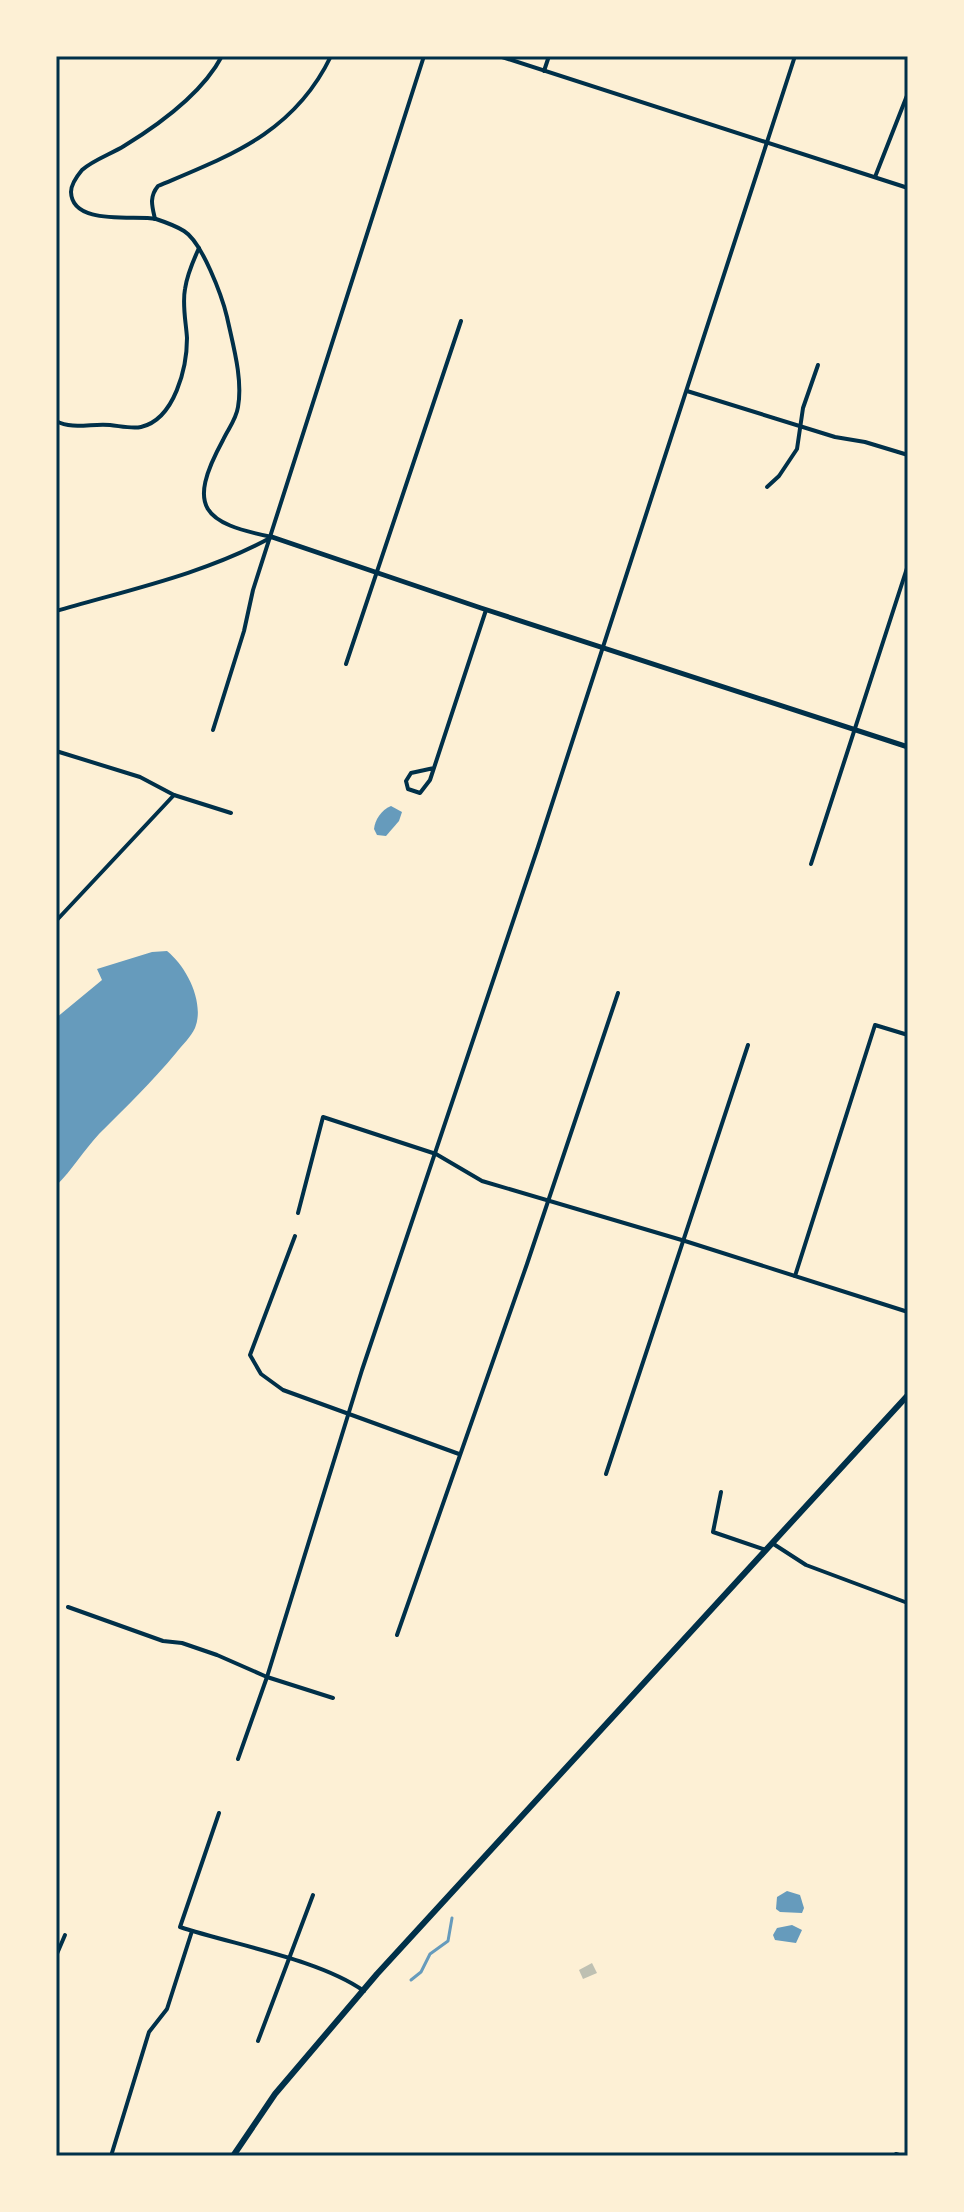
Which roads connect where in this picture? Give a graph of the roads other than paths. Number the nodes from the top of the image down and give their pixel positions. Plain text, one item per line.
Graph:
1 (222, 56) edge
2 (331, 56) edge
3 (424, 56) edge
4 (499, 56) edge
5 (549, 56) edge
6 (795, 56) edge
7 (544, 71) junction
8 (908, 93) edge
9 (766, 143) junction
10 (875, 177) junction
11 (908, 188) edge
12 (155, 219) junction
13 (199, 248) junction
14 (461, 321) dead end
15 (818, 365) dead end
16 (687, 391) junction
17 (56, 421) edge
18 (799, 425) junction
19 (908, 455) edge
20 (767, 487) dead end
21 (272, 537) junction
22 (908, 565) edge
23 (378, 573) junction
24 (486, 610) junction
25 (56, 611) edge
26 (603, 647) junction
27 (346, 664) dead end
28 (857, 729) junction
29 (213, 730) dead end
30 (908, 747) edge
31 (56, 751) edge
32 (434, 768) junction
33 (174, 795) junction
34 (231, 813) dead end
35 (811, 864) dead end
36 (56, 921) edge
37 (618, 993) dead end
38 (908, 1035) edge
39 (748, 1045) dead end
40 (436, 1154) junction
41 (547, 1199) junction
42 (298, 1213) dead end
43 (295, 1236) dead end
44 (685, 1241) junction
45 (795, 1276) junction
46 (908, 1312) edge
47 (908, 1395) edge
48 (349, 1415) junction
49 (459, 1454) junction
50 (606, 1474) dead end
51 (721, 1492) dead end
52 (772, 1543) junction
53 (766, 1550) junction
54 (905, 1602) dead end
55 (68, 1607) dead end
56 (397, 1635) dead end
57 (267, 1677) junction
58 (333, 1698) dead end
59 (238, 1759) dead end
60 (219, 1813) dead end
61 (313, 1895) dead end
62 (192, 1931) junction
63 (65, 1935) dead end
64 (56, 1956) edge
65 (290, 1959) junction
66 (364, 1991) junction
67 (258, 2041) dead end
68 (111, 2156) edge
69 (233, 2156) edge

1 - 12 street
2 - 12 street
3 - 21 street
4 - 7 street
5 - 7 street
6 - 9 street
7 - 9 street
8 - 10 street
9 - 10 street
9 - 16 street
10 - 11 street
12 - 13 street
13 - 17 street
13 - 21 street
14 - 23 street
15 - 18 street
16 - 18 street
16 - 26 street
18 - 19 street
18 - 20 street
21 - 23 street
21 - 25 street
21 - 29 street
22 - 28 street
23 - 24 street
23 - 27 street
24 - 26 street
24 - 32 street
26 - 28 street
26 - 40 street
28 - 30 street
28 - 35 street
31 - 33 street
32 - 32 street
33 - 34 street
33 - 36 street
37 - 41 street
38 - 45 street
39 - 44 street
40 - 41 street
40 - 42 street
40 - 48 street
41 - 44 street
41 - 49 street
43 - 48 street
44 - 45 street
44 - 50 street
45 - 46 street
47 - 52 main road
48 - 49 street
48 - 57 street
49 - 56 street
51 - 53 street
52 - 53 main road
52 - 54 street
53 - 66 main road
55 - 57 street
57 - 58 street
57 - 59 street
60 - 62 street
61 - 65 street
62 - 65 street
62 - 68 street
63 - 64 street
65 - 66 street
65 - 67 street
66 - 69 main road

